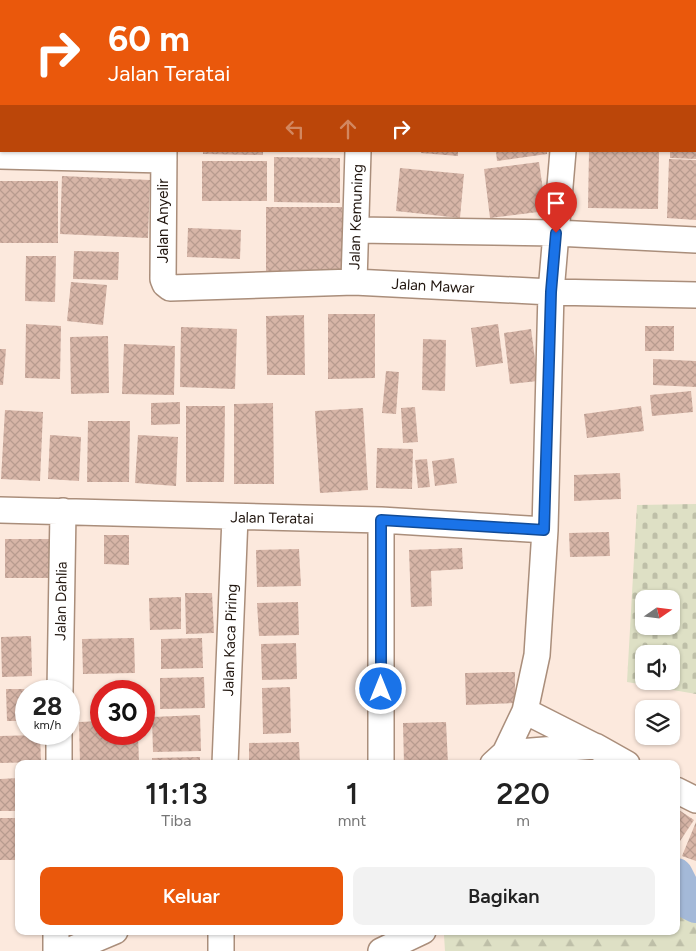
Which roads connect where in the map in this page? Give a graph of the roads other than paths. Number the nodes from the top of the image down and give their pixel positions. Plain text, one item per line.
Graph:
1 (358, 152) edge
2 (562, 152) edge
3 (164, 155) edge
4 (0, 156) edge
5 (356, 230) junction
6 (556, 233) junction
7 (696, 240) edge
8 (354, 282) junction
9 (170, 288) joint
10 (551, 292) junction
11 (696, 295) edge
12 (0, 510) edge
13 (63, 511) junction
14 (235, 517) junction
15 (381, 520) junction
16 (544, 530) junction
17 (60, 680) edge
18 (525, 711) junction
19 (59, 745) edge
20 (595, 746) junction
21 (499, 759) edge
22 (59, 760) edge
23 (225, 760) edge
24 (381, 760) edge
25 (620, 760) edge
26 (680, 792) edge
27 (696, 800) edge
28 (56, 935) edge
29 (106, 935) edge
30 (221, 935) edge
31 (415, 935) edge
32 (56, 951) edge
33 (68, 951) edge
34 (220, 951) edge
35 (381, 951) edge

1 - 5 street, Jalan Kemuning
2 - 6 street
3 - 4 street
3 - 9 street, Jalan Anyelir
5 - 6 street
5 - 8 street, Jalan Kemuning
6 - 7 street
6 - 10 street
8 - 9 street, Jalan Mawar
8 - 10 street, Jalan Mawar
10 - 11 street, Jalan Mawar
10 - 16 street
12 - 13 street, Jalan Teratai
13 - 14 street, Jalan Teratai
13 - 17 street, Jalan Dahlia
14 - 15 street, Jalan Teratai
14 - 23 street, Jalan Kaca Piring
15 - 16 street, Jalan Teratai
15 - 24 street
16 - 18 street
18 - 20 street
18 - 21 street
19 - 22 street
20 - 21 street
20 - 25 street
26 - 27 street
28 - 32 street
29 - 33 street
30 - 34 street
31 - 35 street

